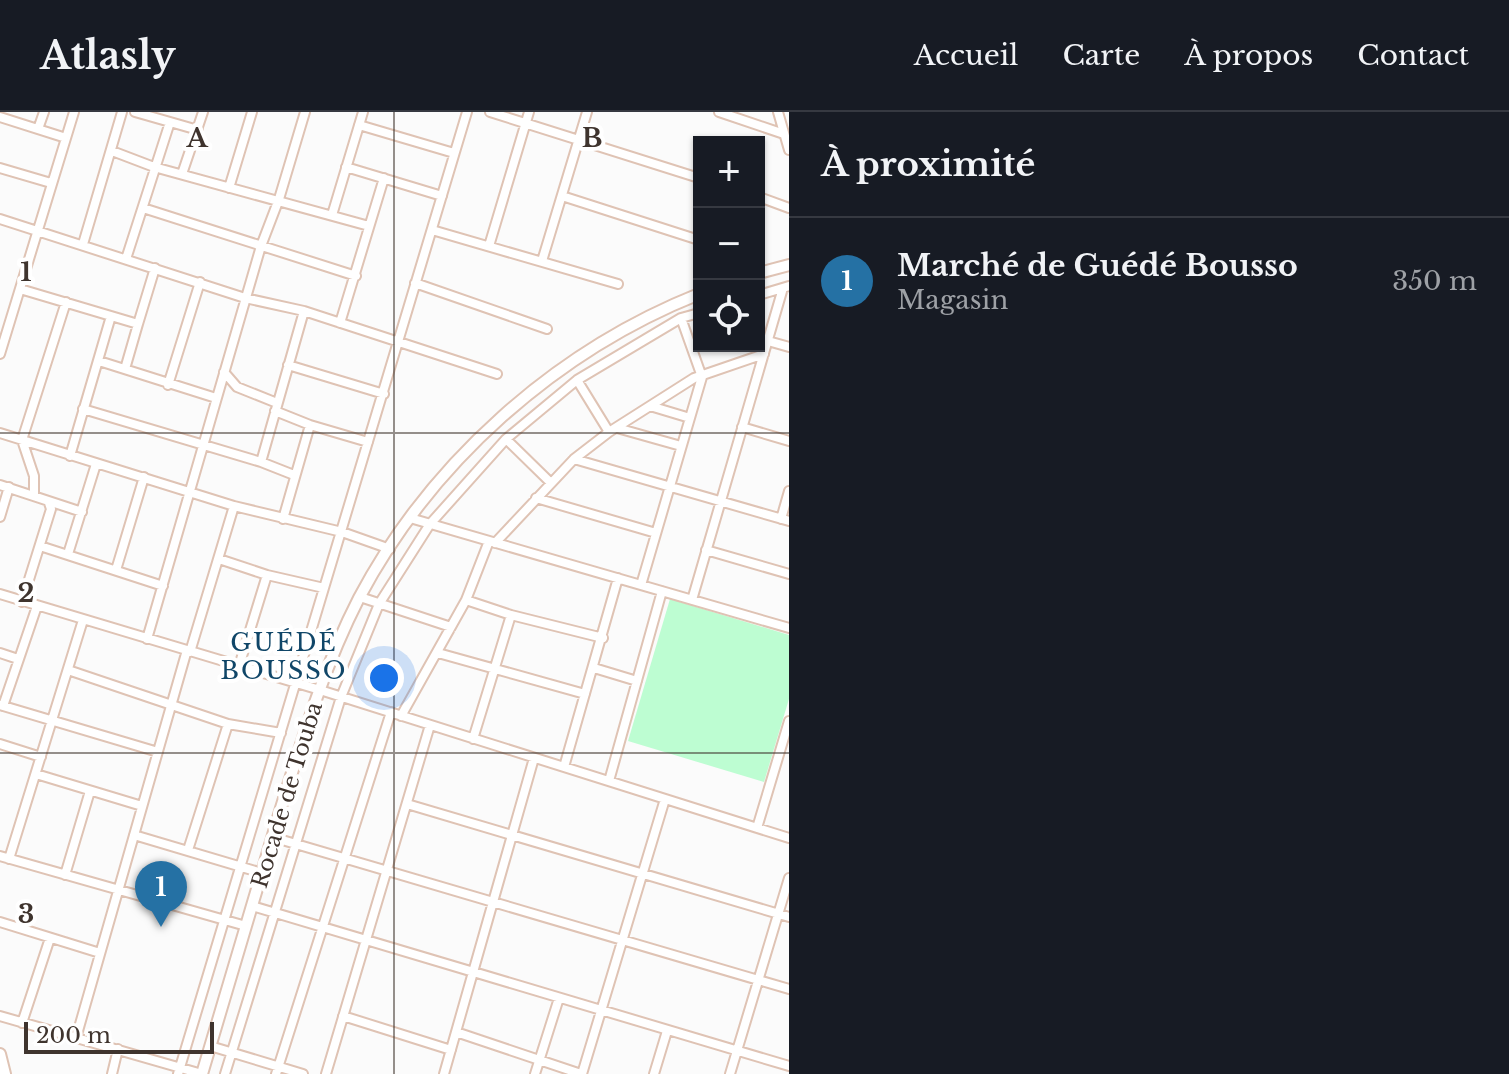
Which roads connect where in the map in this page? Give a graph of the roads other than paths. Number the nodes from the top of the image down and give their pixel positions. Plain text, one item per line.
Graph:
1 (44, 112) edge
2 (74, 112) edge
3 (122, 112) edge
4 (135, 112) edge
5 (203, 112) edge
6 (252, 112) edge
7 (305, 112) edge
8 (363, 112) edge
9 (467, 112) edge
10 (490, 112) edge
11 (529, 112) edge
12 (587, 112) edge
13 (719, 112) edge
14 (778, 112) edge
15 (1, 116) edge
16 (170, 122) junction
17 (526, 123) junction
18 (359, 125) junction
19 (38, 129) junction
20 (198, 130) junction
21 (784, 134) junction
22 (66, 138) junction
23 (579, 140) junction
24 (788, 146) edge
25 (112, 151) junction
26 (454, 153) junction
27 (154, 167) junction
28 (346, 167) junction
29 (0, 168) edge
30 (182, 174) junction
31 (693, 176) edge
32 (384, 178) junction
33 (51, 183) junction
34 (229, 188) junction
35 (442, 196) junction
36 (562, 196) junction
37 (279, 199) junction
38 (765, 199) edge
39 (143, 208) junction
40 (789, 208) edge
41 (332, 215) junction
42 (0, 219) edge
43 (369, 226) junction
44 (432, 230) junction
45 (38, 231) junction
46 (693, 238) edge
47 (83, 244) junction
48 (261, 246) junction
49 (489, 246) junction
50 (126, 259) junction
51 (542, 261) junction
52 (789, 265) edge
53 (155, 268) junction
54 (765, 271) edge
55 (356, 276) junction
56 (200, 282) junction
57 (415, 283) junction
58 (618, 284) dead end
59 (786, 287) edge
60 (20, 289) junction
61 (765, 293) edge
62 (693, 297) edge
63 (245, 298) junction
64 (66, 302) junction
65 (304, 311) junction
66 (693, 315) edge
67 (111, 316) junction
68 (681, 318) junction
69 (340, 323) junction
70 (138, 324) junction
71 (547, 329) dead end
72 (3, 332) edge
73 (398, 341) junction
74 (768, 341) junction
75 (789, 347) edge
76 (0, 354) edge
77 (764, 354) junction
78 (99, 361) junction
79 (288, 365) junction
80 (125, 369) junction
81 (224, 372) junction
82 (497, 374) dead end
83 (702, 377) junction
84 (577, 380) junction
85 (168, 385) junction
86 (384, 394) junction
87 (216, 398) junction
88 (650, 406) junction
89 (276, 407) junction
90 (83, 409) junction
91 (690, 418) junction
92 (310, 425) junction
93 (742, 427) junction
94 (613, 430) junction
95 (0, 433) edge
96 (506, 439) junction
97 (22, 440) junction
98 (789, 441) edge
99 (368, 442) junction
100 (203, 445) junction
101 (681, 446) junction
102 (70, 456) junction
103 (574, 459) junction
104 (261, 462) junction
105 (96, 464) junction
106 (294, 475) junction
107 (144, 477) junction
108 (551, 483) junction
109 (4, 486) edge
110 (669, 487) junction
111 (191, 490) junction
112 (34, 496) junction
113 (788, 497) edge
114 (536, 498) junction
115 (721, 502) junction
116 (49, 503) junction
117 (234, 506) junction
118 (82, 512) junction
119 (0, 517) edge
120 (410, 518) junction
121 (283, 519) junction
122 (785, 520) edge
123 (430, 524) junction
124 (342, 532) junction
125 (656, 533) junction
126 (492, 542) junction
127 (40, 546) junction
128 (390, 549) junction
129 (706, 550) junction
130 (68, 554) junction
131 (219, 559) junction
132 (116, 570) junction
133 (789, 574) edge
134 (267, 575) junction
135 (618, 578) junction
136 (641, 585) junction
137 (163, 586) junction
138 (324, 588) junction
139 (662, 591) junction
140 (0, 594) edge
141 (360, 597) junction
142 (466, 600) junction
143 (692, 600) junction
144 (22, 602) junction
145 (379, 604) junction
146 (37, 606) junction
147 (511, 615) junction
148 (83, 620) junction
149 (451, 627) junction
150 (789, 628) edge
151 (603, 638) junction
152 (147, 639) junction
153 (189, 651) junction
154 (0, 653) edge
155 (438, 653) junction
156 (18, 659) junction
157 (239, 666) junction
158 (594, 668) junction
159 (68, 670) junction
160 (494, 670) junction
161 (637, 681) junction
162 (295, 683) junction
163 (320, 690) junction
164 (585, 694) junction
165 (341, 697) junction
166 (1, 705) edge
167 (171, 706) junction
168 (391, 712) junction
169 (401, 716) junction
170 (52, 721) junction
171 (228, 724) junction
172 (430, 725) junction
173 (788, 727) edge
174 (281, 733) junction
175 (473, 739) junction
176 (0, 744) edge
177 (158, 752) junction
178 (41, 757) junction
179 (534, 758) junction
180 (564, 767) junction
181 (36, 774) junction
182 (609, 781) junction
183 (90, 791) junction
184 (665, 799) junction
185 (407, 804) junction
186 (142, 806) junction
187 (757, 828) junction
188 (134, 835) junction
189 (512, 835) junction
190 (272, 837) junction
191 (789, 838) edge
192 (296, 844) junction
193 (188, 850) junction
194 (5, 857) edge
195 (343, 858) junction
196 (240, 867) junction
197 (386, 871) junction
198 (262, 873) junction
199 (643, 874) junction
200 (65, 875) junction
201 (789, 878) edge
202 (118, 890) junction
203 (493, 902) junction
204 (252, 906) junction
205 (274, 912) junction
206 (779, 914) junction
207 (789, 917) edge
208 (225, 921) junction
209 (0, 922) edge
210 (246, 926) junction
211 (322, 927) junction
212 (50, 938) junction
213 (366, 940) junction
214 (623, 940) junction
215 (100, 953) junction
216 (473, 972) junction
217 (759, 981) junction
218 (789, 989) edge
219 (559, 998) junction
220 (601, 1011) junction
221 (0, 1016) edge
222 (343, 1016) junction
223 (22, 1023) junction
224 (667, 1031) junction
225 (456, 1032) junction
226 (76, 1038) junction
227 (210, 1046) junction
228 (118, 1049) junction
229 (451, 1050) junction
230 (232, 1052) junction
231 (738, 1052) junction
232 (0, 1054) edge
233 (539, 1060) junction
234 (789, 1066) edge
235 (277, 1070) edge
236 (179, 1071) edge
237 (5, 1074) edge
238 (112, 1074) edge
239 (202, 1074) edge
240 (225, 1074) edge
241 (303, 1074) edge
242 (326, 1074) edge
243 (444, 1074) edge
244 (535, 1074) edge
245 (582, 1074) edge
246 (654, 1074) edge
247 (730, 1074) edge

1 - 19 street
2 - 22 street
3 - 25 street
4 - 16 street
5 - 20 street
6 - 34 street
7 - 37 street
8 - 18 street
9 - 26 street
10 - 17 street
11 - 17 street
12 - 23 street
13 - 21 street
14 - 21 street
15 - 19 street
16 - 20 street
16 - 27 street
17 - 23 street
17 - 49 street
18 - 26 street
18 - 28 street
19 - 22 street
20 - 30 street
21 - 24 street
22 - 33 street
23 - 31 street
23 - 36 street
25 - 27 street
25 - 47 street
26 - 35 street
27 - 30 street
27 - 39 street
28 - 32 street
28 - 41 street
29 - 33 street
30 - 34 street
32 - 35 street
32 - 43 street
33 - 45 street
34 - 37 street
35 - 44 street
36 - 46 street
36 - 51 street
37 - 41 street
37 - 48 street
38 - 40 street
39 - 48 street
39 - 50 street
41 - 43 street
42 - 45 street
43 - 55 street
44 - 49 street
44 - 57 street
45 - 47 street
45 - 60 street
47 - 50 street
48 - 55 street
48 - 63 street
49 - 51 street
50 - 53 street
51 - 58 street
52 - 54 main road
53 - 56 street
53 - 70 street
55 - 69 street
56 - 63 street
56 - 85 street
57 - 71 street
57 - 73 street
59 - 61 street
59 - 74 street
60 - 64 street
60 - 72 street
62 - 120 main road, Rocade de Touba
63 - 65 street
63 - 81 street
64 - 67 street
64 - 97 street
65 - 69 street
65 - 79 street
66 - 68 street
67 - 70 street
67 - 78 street
68 - 83 street
68 - 84 street
69 - 73 street
70 - 80 street
72 - 76 street
73 - 82 street
73 - 86 street
74 - 75 street
74 - 77 street
77 - 83 street
77 - 93 street
78 - 80 street
78 - 90 street
79 - 86 street
79 - 89 street
80 - 85 street
81 - 87 street
81 - 89 street
83 - 88 street
83 - 91 street
84 - 94 street
84 - 96 street
85 - 87 street
86 - 99 street
87 - 100 street
88 - 91 street
88 - 94 street
89 - 92 street
89 - 104 street
90 - 100 street
90 - 102 street
91 - 101 street
92 - 99 street
92 - 106 street
93 - 98 street
93 - 115 street
94 - 101 street
94 - 103 street
95 - 97 street
96 - 108 street
96 - 123 street
97 - 102 street
97 - 112 street
99 - 124 street
100 - 104 street
100 - 111 street
101 - 110 street
102 - 105 street
103 - 108 street
103 - 110 street
104 - 106 street
105 - 107 street
105 - 118 street
106 - 121 street
107 - 111 street
107 - 132 street
108 - 114 street
109 - 112 street
109 - 119 street
110 - 115 street
110 - 125 street
111 - 117 street
111 - 137 street
112 - 116 street
113 - 122 street
114 - 125 street
114 - 126 street
115 - 122 street
115 - 129 street
116 - 118 street
116 - 127 street
117 - 121 street
117 - 131 street
118 - 130 street
120 - 123 street
120 - 128 main road, Rocade de Touba
121 - 124 street
123 - 126 street
123 - 145 street
124 - 128 street
124 - 138 street
125 - 136 street
126 - 135 street
126 - 142 street
127 - 130 street
127 - 144 street
128 - 141 main road, Rocade de Touba
129 - 133 street
129 - 143 street
130 - 132 street
131 - 134 street
131 - 153 street
132 - 137 street
134 - 138 street
134 - 157 street
135 - 136 street
135 - 151 street
136 - 139 street
137 - 152 street
138 - 162 street
139 - 143 street
139 - 161 street
140 - 144 street
141 - 145 street
141 - 163 main road, Rocade de Touba
142 - 147 street
142 - 149 street
143 - 150 street
144 - 146 street
145 - 149 street
145 - 165 street
146 - 148 street
146 - 156 street
147 - 151 street
147 - 160 street
148 - 152 street
148 - 159 street
149 - 155 street
151 - 158 street
152 - 153 street
153 - 157 street
153 - 167 street
154 - 156 street
155 - 160 street
155 - 169 street
156 - 166 street
157 - 162 street
158 - 161 street
158 - 164 street
159 - 167 street
159 - 170 street
160 - 164 street
160 - 175 street
161 - 182 street
162 - 163 street
162 - 174 street
163 - 165 street
163 - 190 main road, Rocade de Touba
164 - 180 street
165 - 168 street
165 - 192 street
166 - 170 street
167 - 171 street
167 - 177 street
168 - 169 street
168 - 195 street
169 - 172 street
170 - 177 street
170 - 178 street
171 - 174 street
171 - 193 street
172 - 175 street
172 - 185 street
173 - 187 street
174 - 196 street
175 - 179 street
176 - 178 street
177 - 186 street
178 - 181 street
179 - 180 street
179 - 189 street
180 - 182 street
181 - 183 street
181 - 194 street
182 - 184 street
183 - 186 street
183 - 200 street
184 - 187 street
184 - 199 street
185 - 189 street
185 - 197 street
186 - 188 street
187 - 191 street
188 - 193 street
188 - 202 street
189 - 199 street
189 - 203 street
190 - 192 street
190 - 198 main road, Rocade de Touba
192 - 195 street
192 - 205 street
193 - 196 street
194 - 200 street
195 - 197 street
195 - 211 street
196 - 198 street
196 - 208 street
197 - 203 street
197 - 213 street
198 - 204 main road, Rocade de Touba
199 - 206 street
199 - 214 street
200 - 202 street
201 - 206 street
202 - 208 street
202 - 215 street
203 - 214 street
203 - 216 street
204 - 205 street
204 - 210 main road, Rocade de Touba
205 - 211 street
205 - 230 street
206 - 207 street
206 - 217 street
208 - 210 street
208 - 236 street
209 - 212 street
210 - 227 main road, Rocade de Touba
211 - 213 street
211 - 235 street
212 - 215 street
212 - 223 street
213 - 216 street
213 - 222 street
214 - 217 street
214 - 220 street
215 - 226 street
216 - 219 street
216 - 225 street
217 - 218 street
217 - 231 street
219 - 220 street
219 - 233 street
220 - 224 street
220 - 245 street
221 - 223 street
222 - 229 street
222 - 242 street
223 - 226 street
224 - 231 street
224 - 246 street
225 - 229 street
225 - 233 street
226 - 228 street
227 - 230 street
227 - 239 main road, Rocade de Touba
228 - 236 street
228 - 238 street
229 - 243 street
230 - 235 street
230 - 240 street
231 - 234 street
231 - 247 street
232 - 237 main road
233 - 244 street
233 - 245 street
235 - 241 street
236 - 239 street

